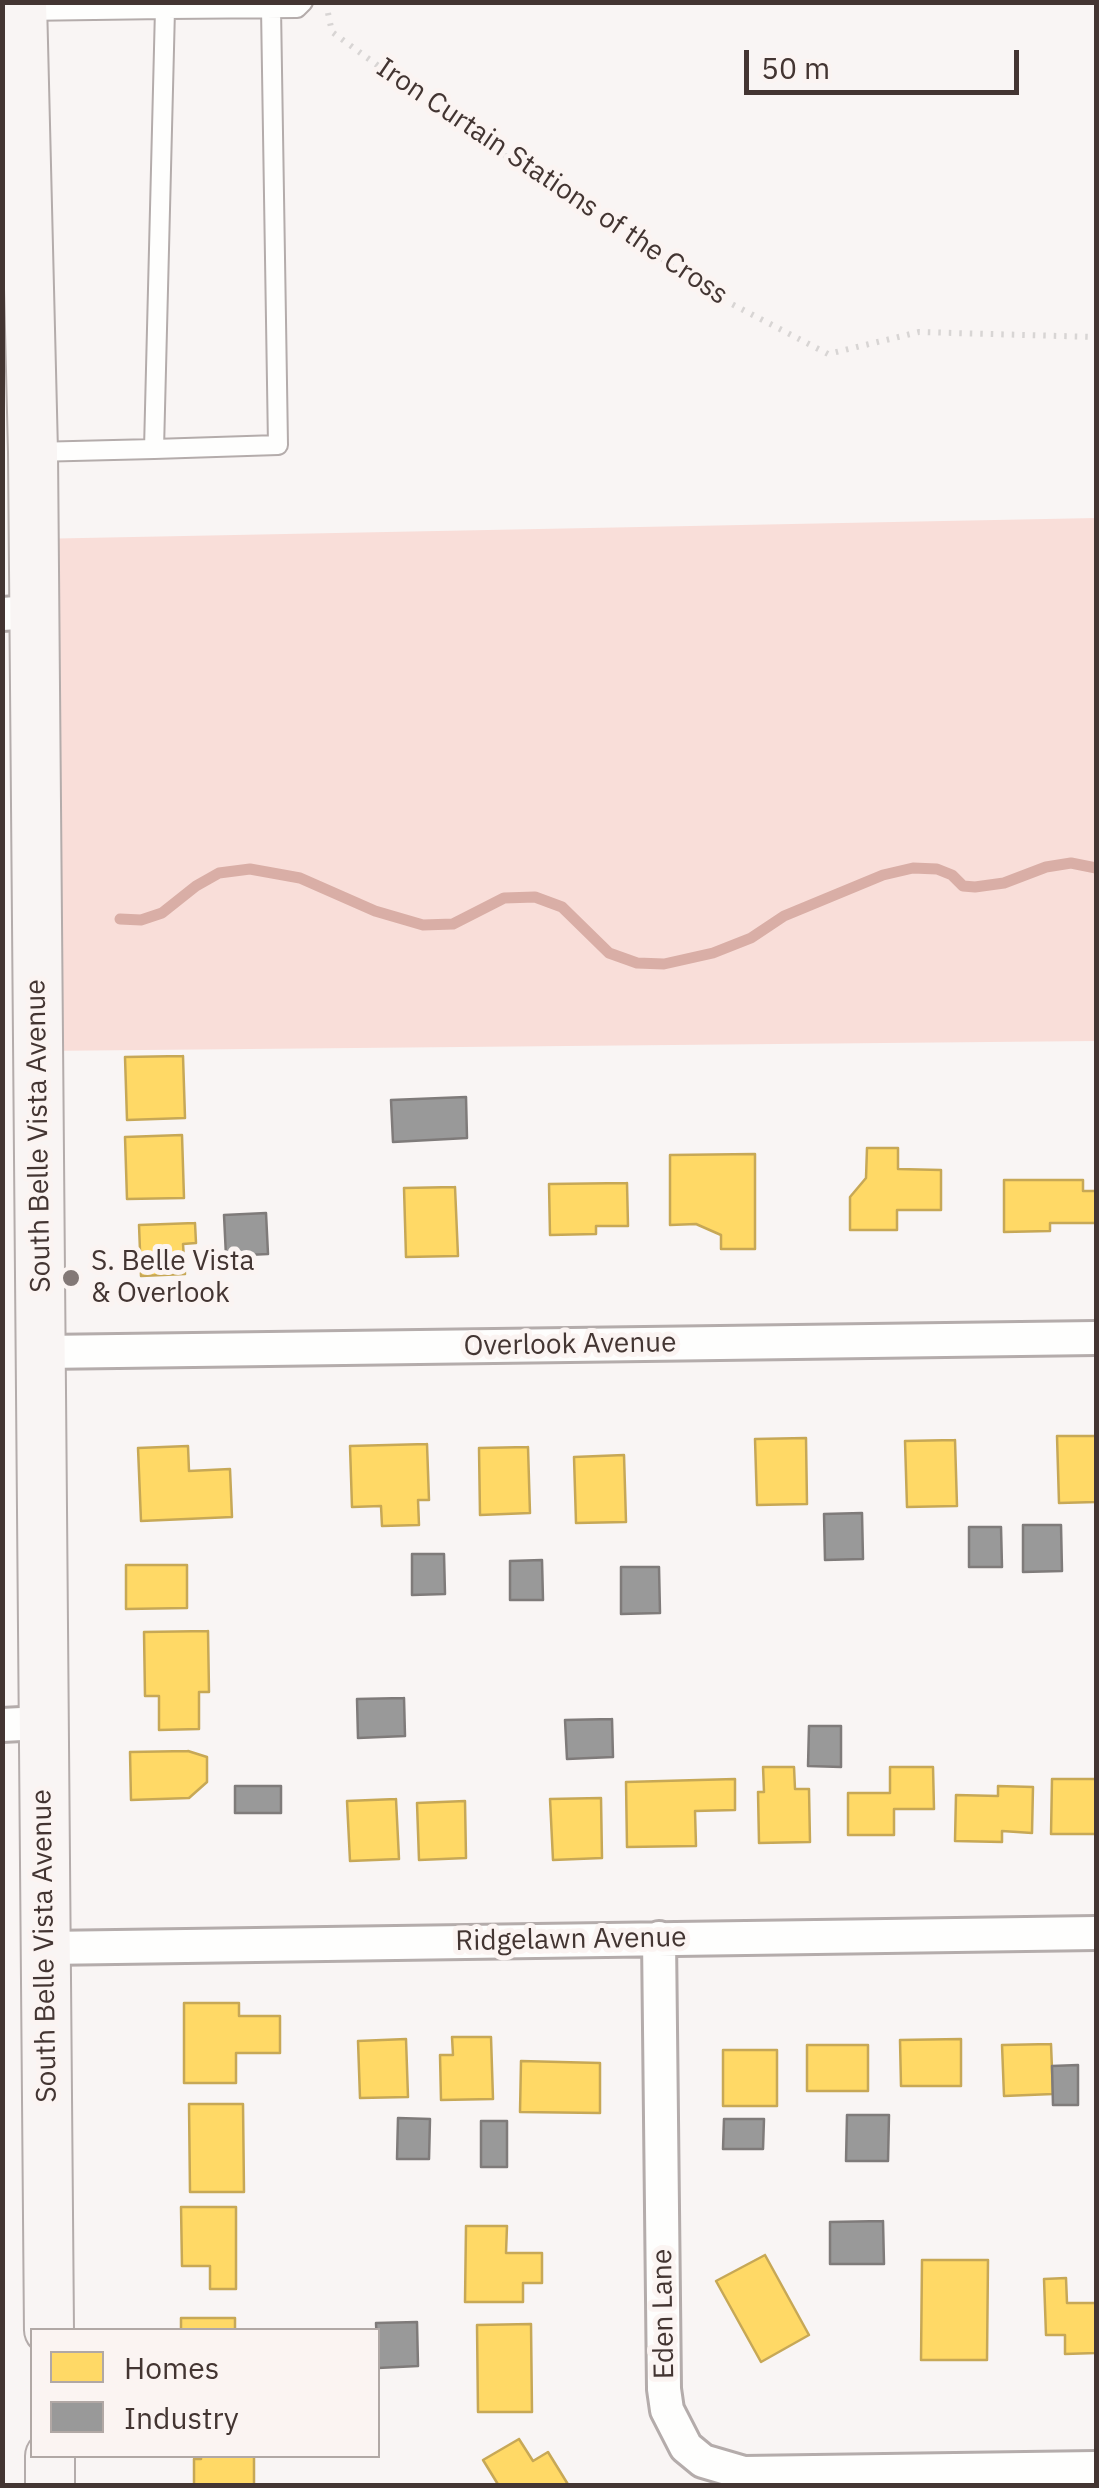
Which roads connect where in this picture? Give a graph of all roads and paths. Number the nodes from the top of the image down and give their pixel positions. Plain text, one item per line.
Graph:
1 (303, 2) edge
2 (325, 2) edge
3 (16, 8) edge
4 (271, 8) junction
5 (166, 10) junction
6 (1096, 336) edge
7 (154, 449) junction
8 (32, 452) junction
9 (18, 613) edge
10 (1096, 1338) edge
11 (43, 1352) junction
12 (22, 1724) edge
13 (1096, 1933) edge
14 (660, 1938) junction
15 (46, 1948) junction
16 (49, 2328) edge
17 (50, 2458) edge
18 (1096, 2468) edge
19 (50, 2486) edge

1 - 4 lane
2 - 6 path, Iron Curtain Stations of the Cross
3 - 5 lane
3 - 8 street, South Belle Vista Avenue
4 - 5 lane
4 - 7 lane
5 - 7 lane
7 - 8 lane
8 - 9 street, South Belle Vista Avenue
9 - 11 street, South Belle Vista Avenue
10 - 11 street, Overlook Avenue
11 - 12 street, South Belle Vista Avenue
12 - 15 street, South Belle Vista Avenue
13 - 14 street, Ridgelawn Avenue
14 - 15 street, Ridgelawn Avenue
14 - 18 street, Eden Lane
15 - 16 street, South Belle Vista Avenue
17 - 19 street

